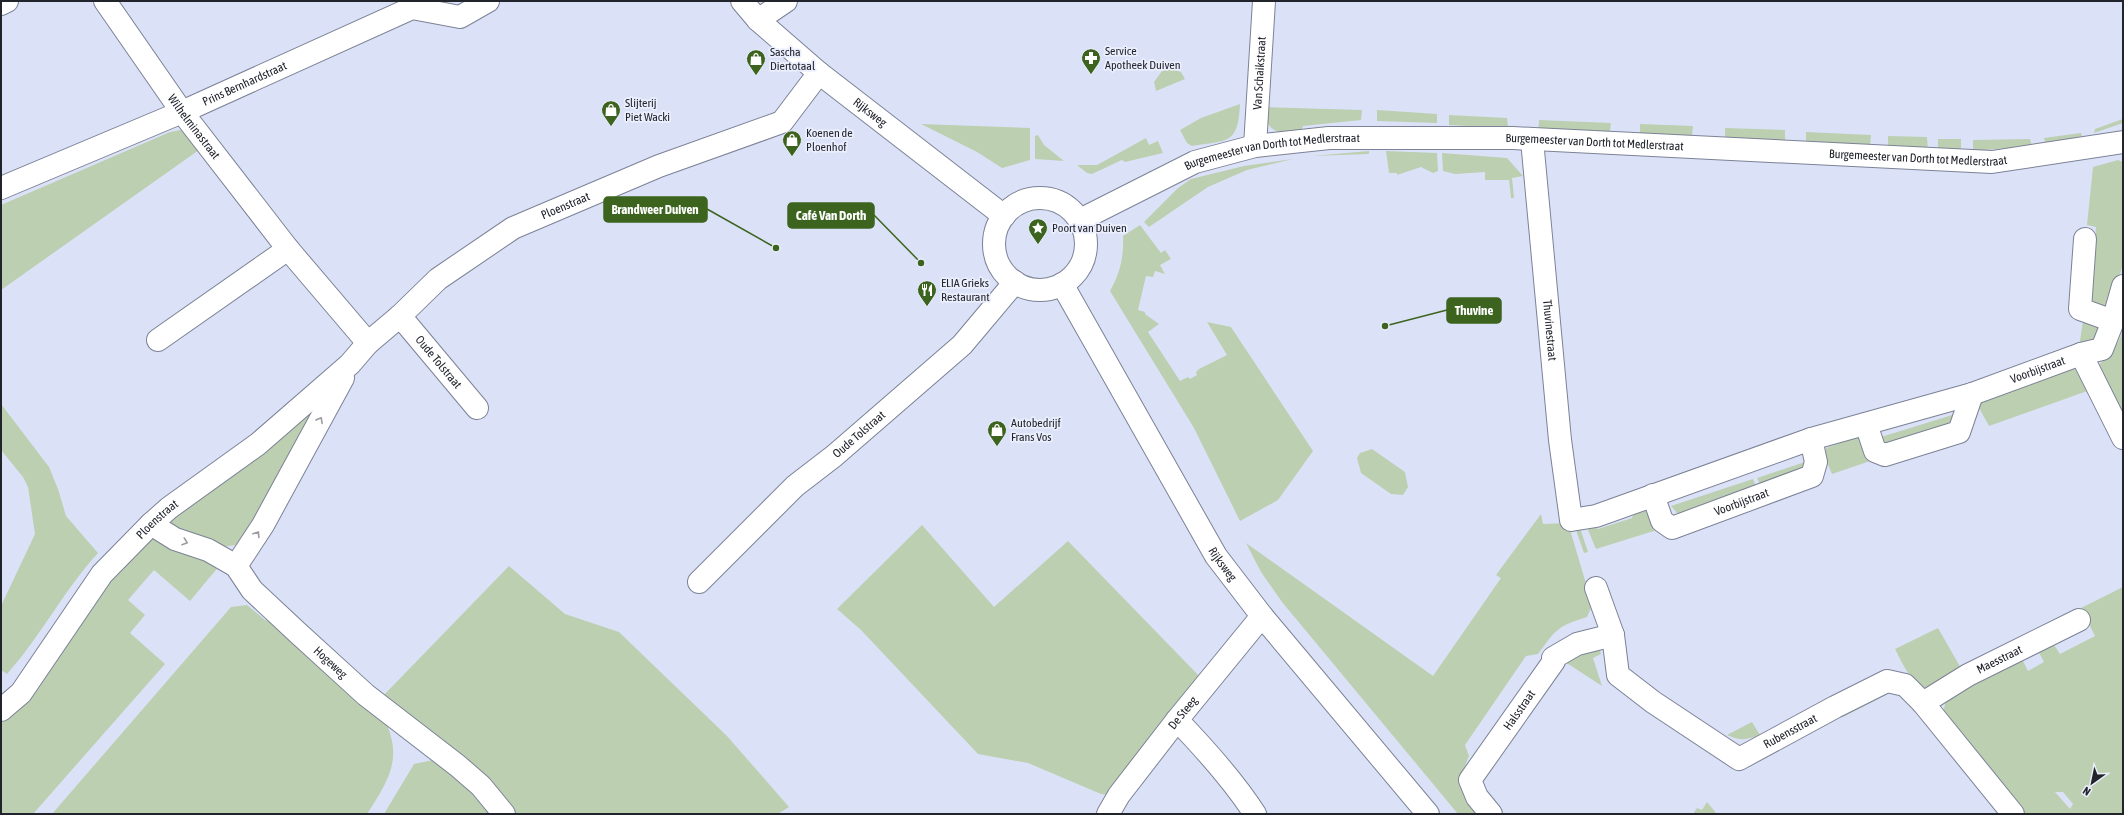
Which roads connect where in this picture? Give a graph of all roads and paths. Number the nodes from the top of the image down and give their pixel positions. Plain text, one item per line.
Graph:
1 (7, 1) edge
2 (104, 1) edge
3 (488, 1) edge
4 (742, 1) edge
5 (786, 1) edge
6 (1264, 1) edge
7 (1, 4) edge
8 (758, 20) junction
9 (819, 73) junction
10 (182, 112) junction
11 (1532, 140) junction
12 (2123, 142) edge
13 (1255, 146) junction
14 (1, 188) edge
15 (1004, 216) junction
16 (1080, 220) junction
17 (2085, 239) dead end
18 (288, 249) junction
19 (1015, 282) junction
20 (1062, 284) junction
21 (2123, 286) edge
22 (400, 316) junction
23 (2113, 321) junction
24 (158, 340) dead end
25 (368, 343) junction
26 (2081, 354) junction
27 (350, 364) junction
28 (1972, 394) junction
29 (477, 408) dead end
30 (1866, 424) junction
31 (2123, 438) edge
32 (1811, 439) junction
33 (1653, 495) junction
34 (1571, 520) joint
35 (151, 524) junction
36 (236, 566) junction
37 (699, 582) dead end
38 (1596, 588) dead end
39 (1262, 616) junction
40 (2079, 620) dead end
41 (1612, 635) junction
42 (1923, 702) junction
43 (1, 710) edge
44 (1178, 720) junction
45 (2004, 811) edge
46 (504, 814) edge
47 (1108, 814) edge
48 (1255, 814) edge
49 (1428, 814) edge
50 (1491, 814) edge

1 - 7 street
2 - 10 street, Wilhelminastraat
3 - 10 street, Prins Bernhardstraat
4 - 8 street, Rijksweg
5 - 8 street
6 - 13 street, Van Schaikstraat
8 - 9 street, Rijksweg
9 - 15 street, Rijksweg
9 - 22 street, Ploenstraat
10 - 14 street, Prins Bernhardstraat
10 - 18 street, Wilhelminastraat
11 - 12 street, Burgemeester van Dorth tot Medlerstraat
11 - 13 street, Burgemeester van Dorth tot Medlerstraat
11 - 34 street, Thuvinestraat
13 - 16 street, Burgemeester van Dorth tot Medlerstraat
15 - 16 street
15 - 19 street
16 - 20 street
17 - 23 street
18 - 24 street
18 - 25 street, Wilhelminastraat
19 - 20 street
19 - 37 street, Oude Tolstraat
20 - 39 street, Rijksweg
21 - 23 street
22 - 25 street, Ploenstraat
22 - 29 street, Oude Tolstraat
23 - 26 street, Voorbijstraat
25 - 27 street, Ploenstraat
26 - 28 street, Voorbijstraat
26 - 31 street
27 - 35 street, Ploenstraat
36 -> 27 street, Ploenstraat
28 - 30 street, Voorbijstraat
28 - 30 street
30 - 32 street, Voorbijstraat
32 - 33 street, Voorbijstraat
32 - 33 street, Voorbijstraat
33 - 34 street, Voorbijstraat
35 -> 36 street, Hogeweg
35 - 43 street, Ploenstraat
36 - 46 street, Hogeweg
38 - 41 street, Rubensstraat
39 - 44 street, De Steeg
39 - 49 street, Rijksweg
40 - 42 street, Maesstraat
41 - 42 street, Rubensstraat
41 - 50 street, Halsstraat
42 - 45 street, Rubensstraat
44 - 47 street, De Steeg
44 - 48 street

